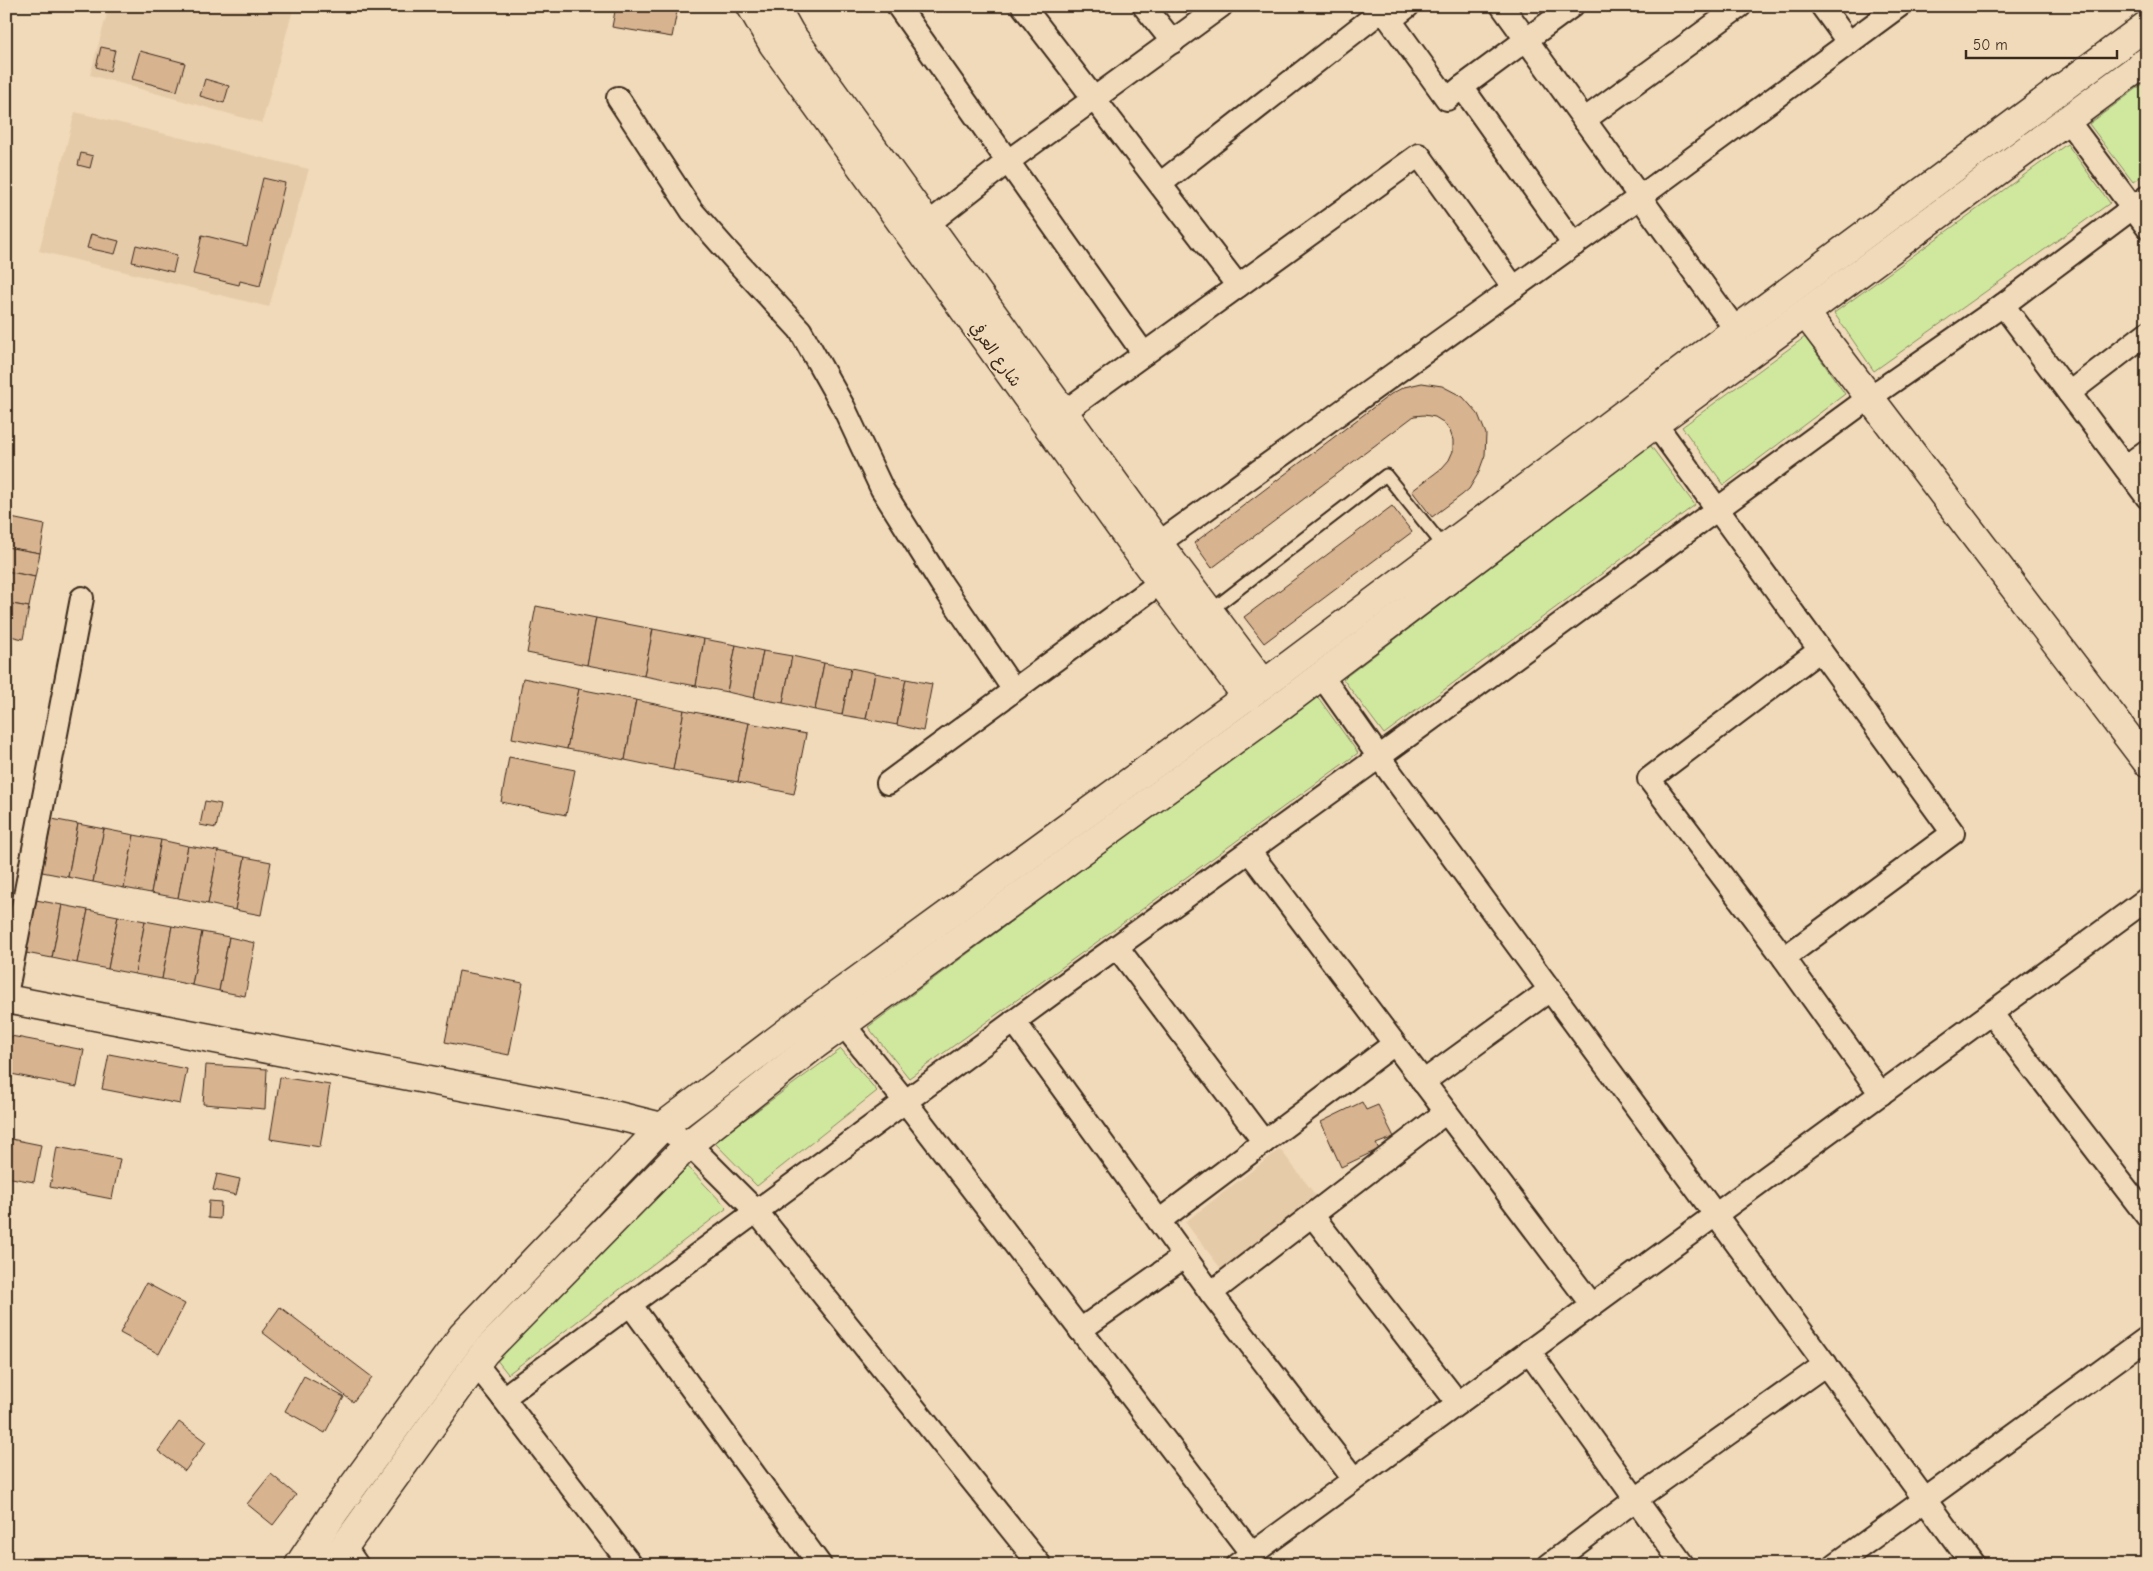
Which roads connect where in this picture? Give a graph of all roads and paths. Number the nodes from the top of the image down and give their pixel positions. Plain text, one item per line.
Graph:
1 (751, 6) edge
2 (775, 6) edge
3 (898, 6) edge
4 (1023, 6) edge
5 (1144, 6) edge
6 (1221, 6) edge
7 (1408, 6) edge
8 (1502, 6) edge
9 (1572, 6) edge
10 (1740, 6) edge
11 (1822, 6) edge
12 (1899, 6) edge
13 (1383, 12) edge
14 (2147, 25) edge
15 (1527, 40) junction
16 (1172, 42) junction
17 (1849, 44) junction
18 (2147, 61) edge
19 (1462, 87) junction
20 (618, 98) dead end
21 (1094, 98) junction
22 (1584, 120) junction
23 (2068, 121) junction
24 (1007, 162) junction
25 (1160, 184) junction
26 (1640, 198) junction
27 (2140, 202) edge
28 (928, 224) junction
29 (2147, 227) edge
30 (1574, 245) junction
31 (1238, 286) junction
32 (1514, 288) junction
33 (2003, 305) junction
34 (1806, 314) junction
35 (1736, 330) junction
36 (2147, 333) edge
37 (1144, 354) junction
38 (2069, 393) junction
39 (1869, 398) junction
40 (1640, 402) junction
41 (1064, 412) junction
42 (1656, 424) junction
43 (2147, 451) edge
44 (2125, 467) junction
45 (2147, 497) edge
46 (1718, 509) junction
47 (1445, 548) junction
48 (1150, 549) junction
49 (1161, 582) junction
50 (82, 598) dead end
51 (1210, 611) junction
52 (1820, 650) junction
53 (1321, 676) junction
54 (1014, 690) junction
55 (1255, 690) junction
56 (1380, 757) junction
57 (2147, 762) edge
58 (888, 783) dead end
59 (1249, 851) junction
60 (2147, 900) edge
61 (1117, 947) junction
62 (1784, 958) junction
63 (1551, 989) junction
64 (6, 994) edge
65 (6, 998) edge
66 (1991, 1013) junction
67 (1014, 1021) junction
68 (844, 1024) junction
69 (1394, 1044) junction
70 (1423, 1082) junction
71 (1882, 1094) junction
72 (905, 1101) junction
73 (1446, 1112) junction
74 (662, 1127) junction
75 (1264, 1142) junction
76 (690, 1144) junction
77 (756, 1210) junction
78 (1716, 1214) junction
79 (1312, 1215) junction
80 (2147, 1216) edge
81 (1159, 1221) junction
82 (1185, 1256) junction
83 (1211, 1292) junction
84 (630, 1304) junction
85 (1592, 1305) junction
86 (1080, 1330) junction
87 (2147, 1338) edge
88 (1530, 1351) junction
89 (476, 1364) junction
90 (1826, 1364) junction
91 (503, 1398) junction
92 (1458, 1403) junction
93 (1354, 1480) junction
94 (1636, 1499) junction
95 (1925, 1500) junction
96 (344, 1558) edge
97 (1244, 1559) edge
98 (299, 1565) edge
99 (631, 1565) edge
100 (820, 1565) edge
101 (1040, 1565) edge
102 (1549, 1565) edge
103 (1683, 1565) edge
104 (1835, 1565) edge
105 (1973, 1565) edge

1 - 48 main road, شارع العرفي
2 - 28 main road, شارع العرفي
3 - 24 street
4 - 21 street
5 - 16 street
6 - 16 street
7 - 13 street
8 - 15 street
9 - 15 street
10 - 22 street
11 - 17 street
12 - 17 street
13 - 19 street
13 - 25 street
14 - 35 main road
15 - 19 street
15 - 22 street
16 - 21 street
17 - 26 street
18 - 23 main road
19 - 30 street
20 - 54 street
21 - 24 street
21 - 25 street
22 - 26 street
23 - 27 street
23 - 34 main road
24 - 28 street
24 - 37 street
25 - 31 street
26 - 30 street
26 - 35 street
27 - 29 street
27 - 33 street
28 - 41 main road, شارع العرفي
30 - 32 street
31 - 32 street
31 - 37 street
32 - 48 street
33 - 38 street
33 - 39 street
34 - 39 main road
34 - 42 main road
35 - 40 main road
36 - 38 street
37 - 41 street
38 - 44 street
39 - 46 street
39 - 57 main road
40 - 42 street
40 - 47 main road
41 - 48 main road, شارع العرفي
42 - 46 street
42 - 53 main road
43 - 44 street
44 - 45 street
46 - 52 street
46 - 56 street
47 - 51 lane
47 - 55 main road
48 - 49 main road, شارع العرفي
48 - 51 main road, شارع العرفي
49 - 54 street
49 - 55 main road, شارع العرفي
50 - 64 street
51 - 55 main road, شارع العرفي
52 - 62 street
52 - 62 street
53 - 56 street
53 - 68 main road
54 - 58 street
55 - 74 main road
56 - 59 street
56 - 63 street
59 - 61 street
59 - 69 street
60 - 66 street
61 - 67 street
61 - 75 street
62 - 71 street
63 - 70 street
63 - 78 street
65 - 74 main road
66 - 71 street
66 - 80 street
67 - 72 street
67 - 81 street
68 - 72 street
68 - 76 main road
69 - 70 street
69 - 75 street
70 - 73 street
71 - 78 street
72 - 77 street
72 - 86 street
73 - 79 street
73 - 85 street
74 - 76 street
74 - 98 main road
75 - 81 street
76 - 77 street
76 - 89 main road
77 - 84 street
77 - 101 street
78 - 85 street
78 - 90 street
79 - 83 street
79 - 92 street
81 - 82 street
82 - 83 street
82 - 86 street
83 - 93 street
84 - 91 street
84 - 100 street
85 - 88 street
86 - 97 street
87 - 95 street
88 - 92 street
88 - 94 street
89 - 91 street
89 - 96 main road
90 - 94 street
90 - 95 street
91 - 99 street
92 - 93 street
93 - 97 street
94 - 102 street
94 - 103 street
95 - 104 street
95 - 105 street

